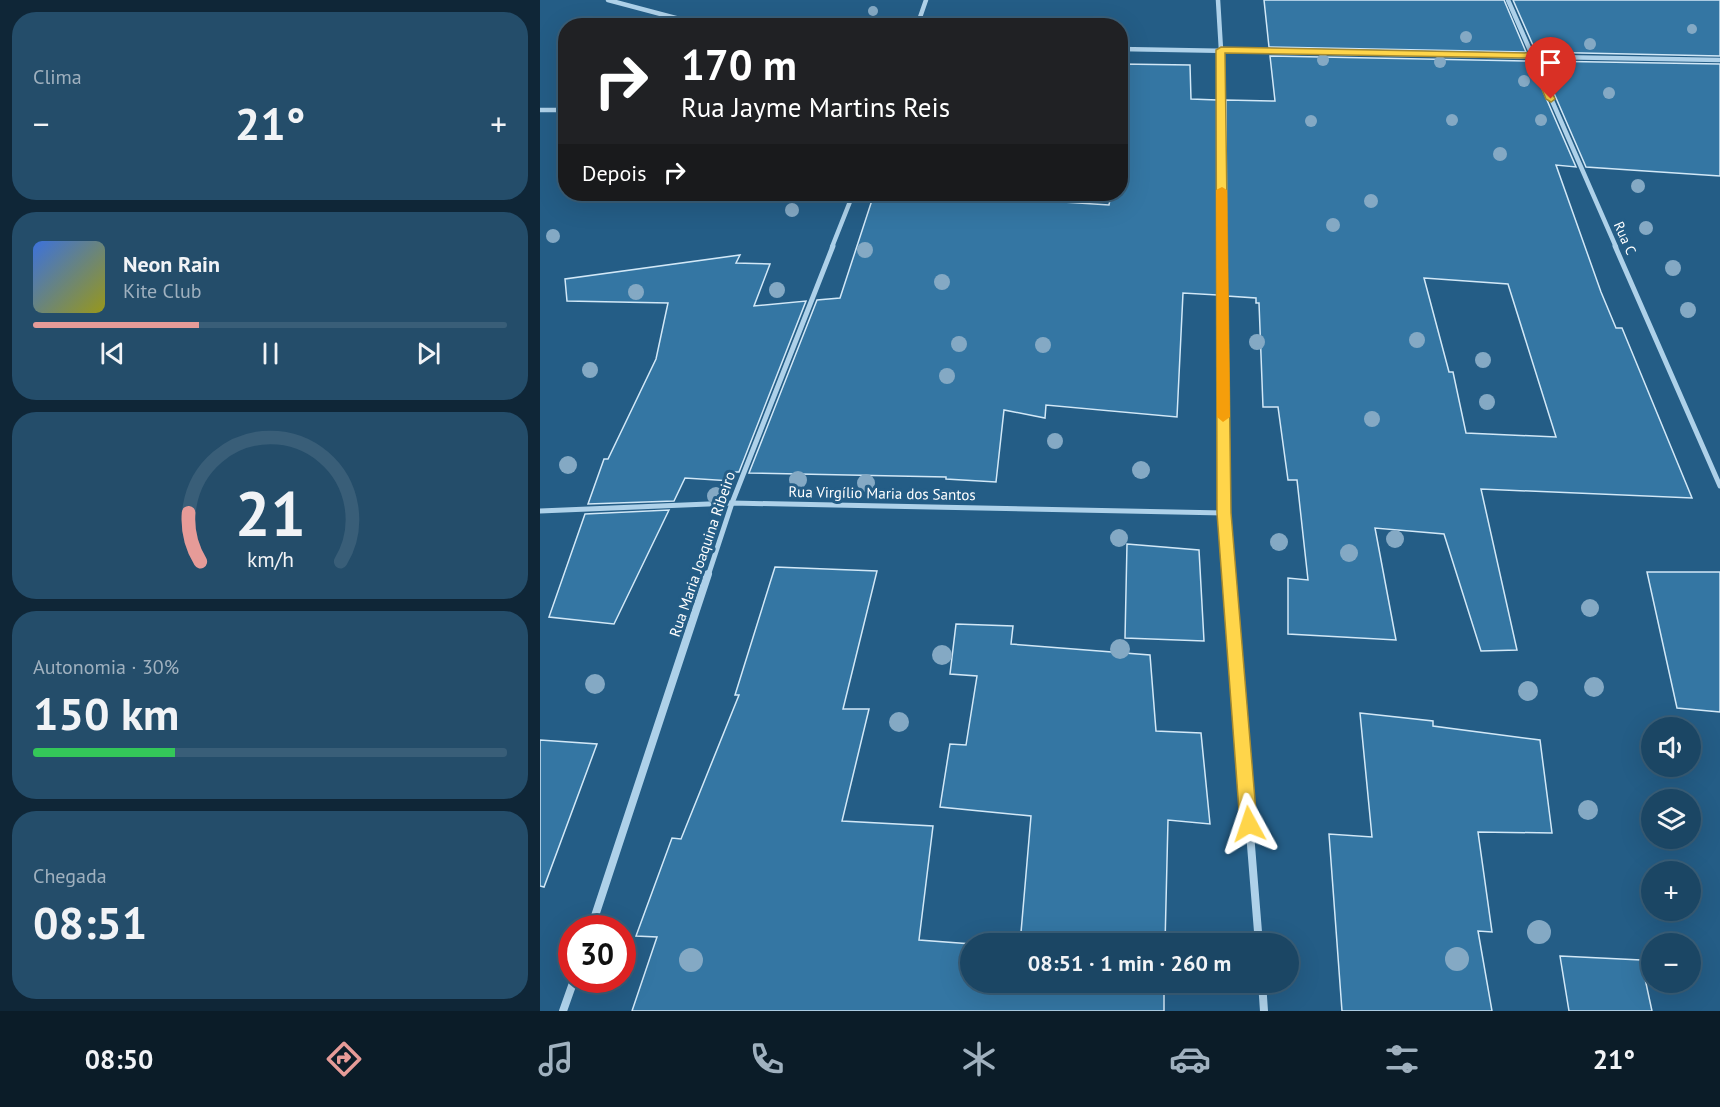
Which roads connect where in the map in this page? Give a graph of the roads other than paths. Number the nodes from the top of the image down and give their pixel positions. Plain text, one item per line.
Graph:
1 (608, 0) edge
2 (645, 0) edge
3 (926, 0) edge
4 (1218, 0) edge
5 (1508, 0) edge
6 (640, 8) junction
7 (677, 18) edge
8 (920, 18) edge
9 (1128, 49) edge
10 (1221, 50) junction
11 (1532, 56) junction
12 (1720, 60) edge
13 (540, 110) edge
14 (558, 110) edge
15 (850, 201) edge
16 (1720, 486) edge
17 (732, 503) junction
18 (540, 511) edge
19 (1224, 513) junction
20 (595, 915) edge
21 (1257, 933) edge
22 (569, 993) edge
23 (1263, 993) edge
24 (563, 1011) edge
25 (1264, 1011) edge

1 - 6 street
2 - 6 street
3 - 8 street
4 - 10 street
5 - 11 street, Rua C
6 - 7 street
9 - 10 street
10 - 11 street
10 - 19 street
11 - 12 street
11 - 16 street, Rua C
13 - 14 street
15 - 17 street, Rua Maria Joaquina Ribeiro
17 - 18 street, Rua Virgílio Maria dos Santos
17 - 19 street, Rua Virgílio Maria dos Santos
17 - 20 street, Rua Maria Joaquina Ribeiro
19 - 21 street
22 - 24 street
23 - 25 street

